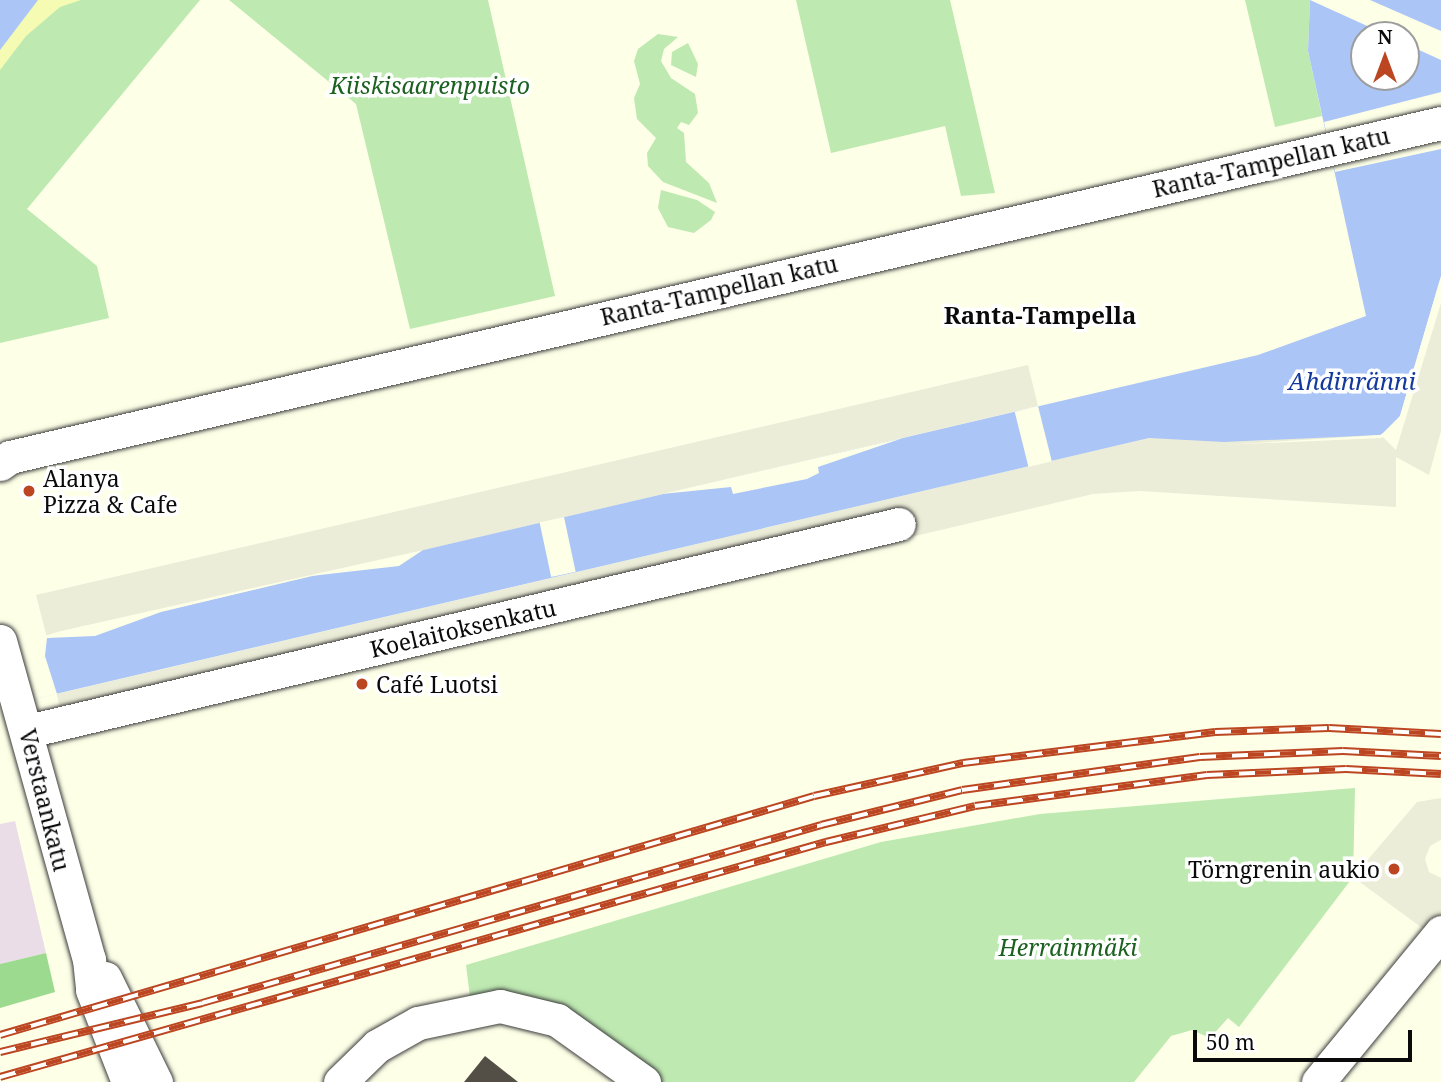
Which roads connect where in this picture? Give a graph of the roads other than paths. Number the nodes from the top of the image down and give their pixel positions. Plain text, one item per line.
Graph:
1 (1441, 122) edge
2 (0, 464) edge
3 (899, 524) dead end
4 (1, 645) edge
5 (24, 716) junction
6 (1439, 935) edge
7 (89, 959) junction
8 (128, 1082) edge
9 (156, 1082) edge
10 (340, 1082) edge
11 (644, 1082) edge
12 (1318, 1082) edge

1 - 2 street, Ranta-Tampellan katu
3 - 5 street, Koelaitoksenkatu
4 - 5 street, Verstaankatu
5 - 7 street, Verstaankatu
6 - 12 street
7 - 8 street, Verstaankatu
7 - 9 street, Verstaankatu
10 - 11 street

